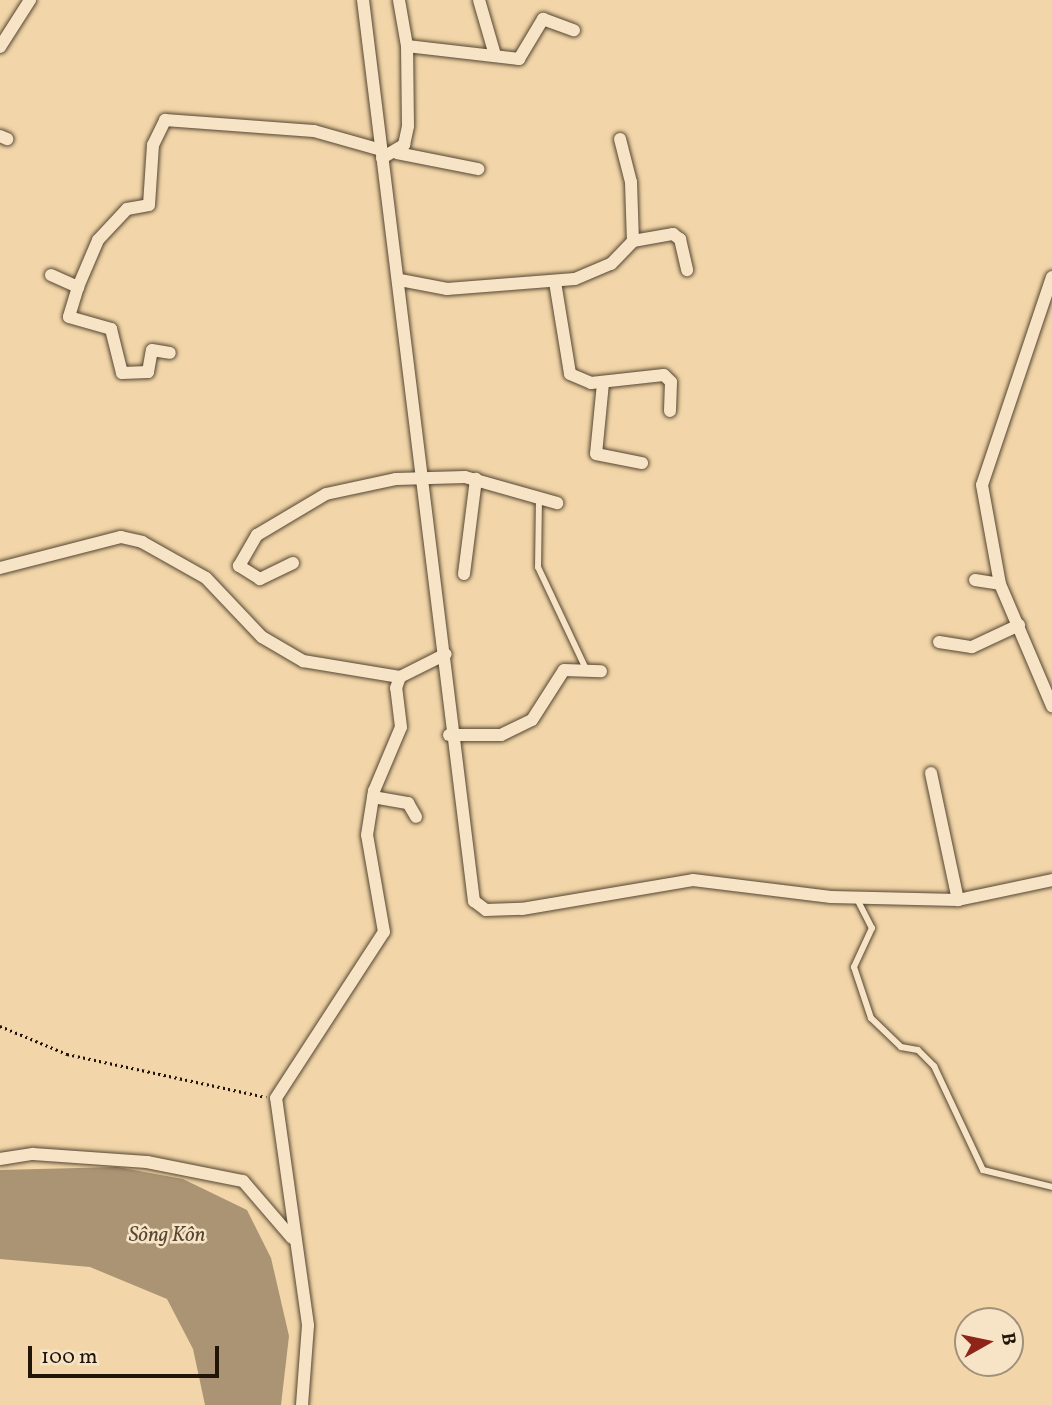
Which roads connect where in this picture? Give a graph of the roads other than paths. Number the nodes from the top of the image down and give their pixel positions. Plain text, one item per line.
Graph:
1 (30, 0) edge
2 (363, 0) edge
3 (400, 0) edge
4 (479, 0) edge
5 (574, 30) dead end
6 (407, 46) junction
7 (0, 47) edge
8 (495, 55) junction
9 (620, 139) dead end
10 (397, 153) junction
11 (382, 154) junction
12 (478, 169) dead end
13 (633, 241) junction
14 (687, 270) dead end
15 (51, 275) dead end
16 (1052, 277) edge
17 (400, 280) junction
18 (555, 282) junction
19 (78, 287) junction
20 (170, 353) dead end
21 (603, 383) junction
22 (670, 411) dead end
23 (642, 463) dead end
24 (421, 476) junction
25 (476, 479) junction
26 (539, 497) junction
27 (557, 503) dead end
28 (293, 563) dead end
29 (0, 568) edge
30 (464, 574) dead end
31 (975, 580) dead end
32 (1000, 584) junction
33 (1019, 625) junction
34 (939, 642) dead end
35 (446, 654) junction
36 (1052, 661) edge
37 (1037, 663) junction
38 (585, 667) junction
39 (601, 671) dead end
40 (400, 677) junction
41 (1052, 706) edge
42 (449, 735) junction
43 (931, 773) dead end
44 (373, 797) junction
45 (416, 817) dead end
46 (1052, 880) edge
47 (855, 896) junction
48 (958, 900) junction
49 (0, 1158) edge
50 (1052, 1186) edge
51 (294, 1241) junction
52 (302, 1405) edge

1 - 7 street
2 - 11 street
3 - 6 street
4 - 8 street
5 - 8 street
6 - 8 street
6 - 10 street
9 - 13 street
10 - 11 street
10 - 12 street
11 - 17 street
11 - 19 street
13 - 14 street
13 - 18 street
15 - 19 street
16 - 32 street
17 - 18 street
17 - 24 street
18 - 21 street
19 - 20 street
21 - 22 street
21 - 23 street
24 - 25 street
24 - 28 street
24 - 35 street
25 - 26 street
25 - 30 street
26 - 27 street
26 - 38 lane
29 - 40 street
31 - 32 street
32 - 33 street
33 - 34 street
33 - 37 street
35 - 40 street
35 - 42 street
36 - 37 street
37 - 41 street
38 - 39 street
38 - 42 street
40 - 44 street
42 - 47 street
43 - 48 street
44 - 45 street
44 - 51 street
46 - 48 street
47 - 48 street
47 - 50 lane
49 - 51 street
51 - 52 street

